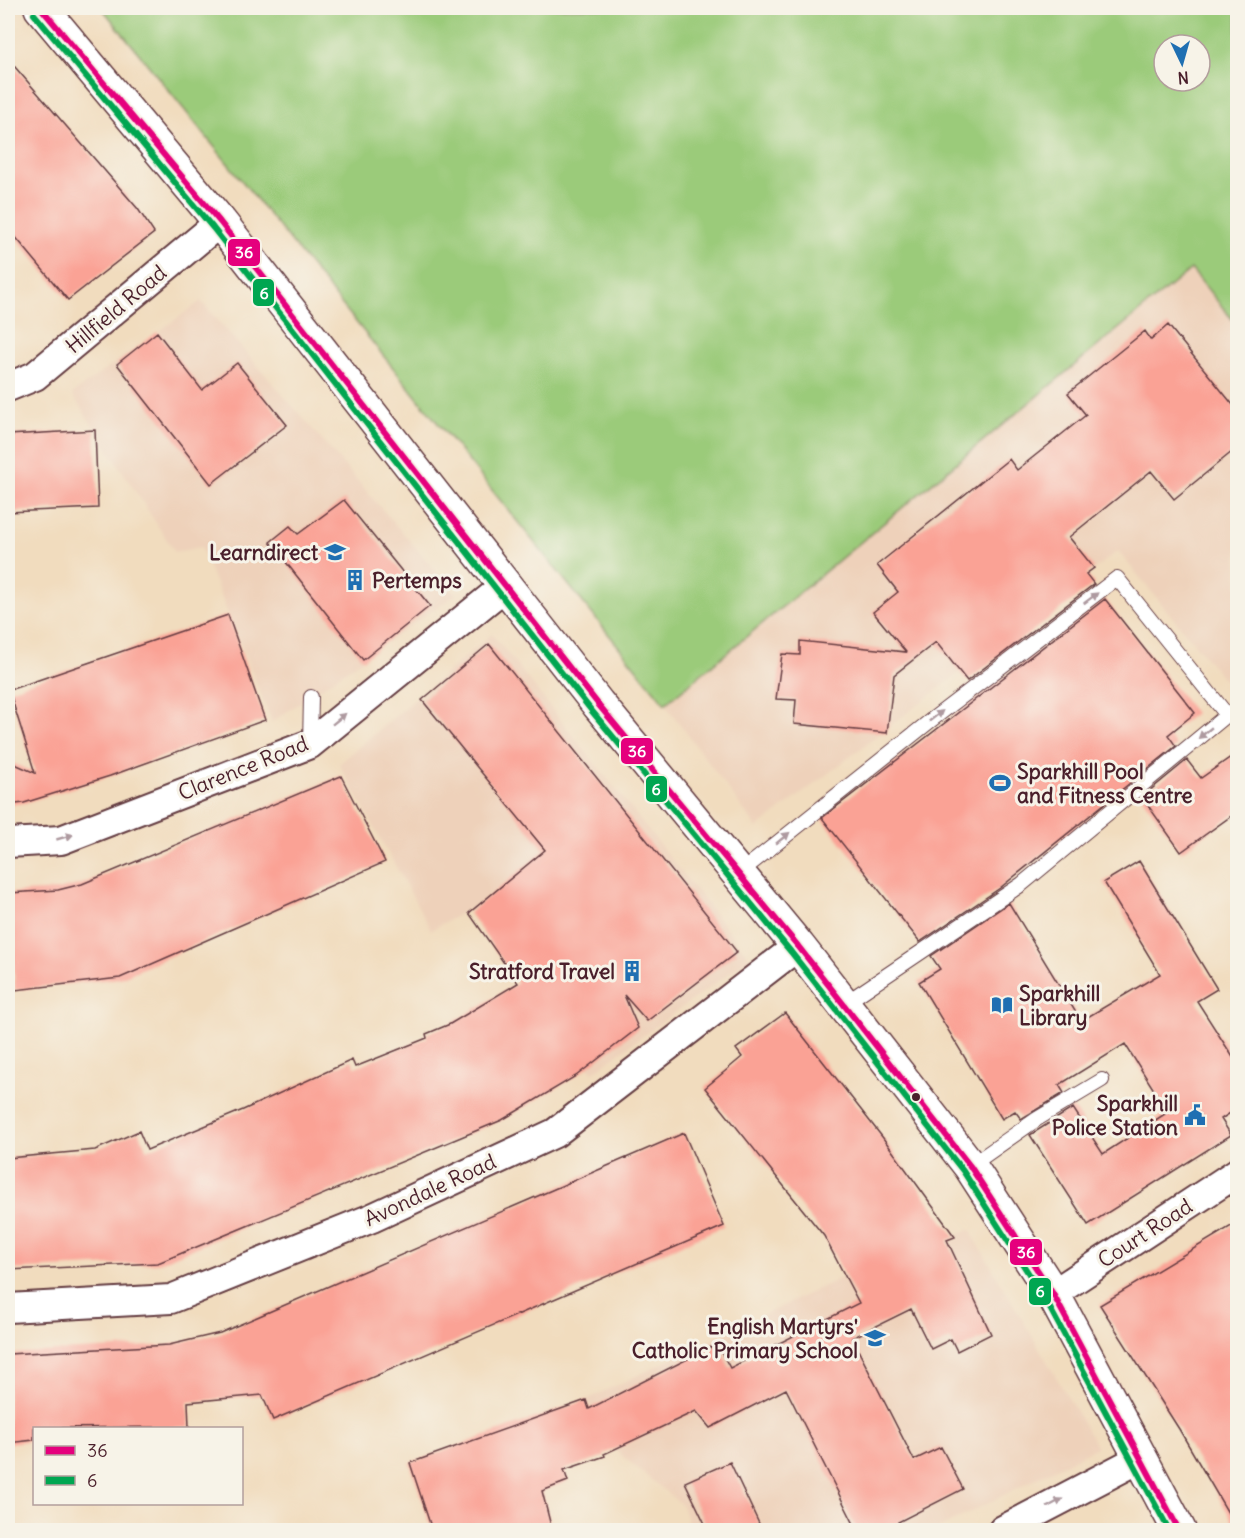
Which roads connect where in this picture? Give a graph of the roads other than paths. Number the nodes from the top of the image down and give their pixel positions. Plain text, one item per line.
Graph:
1 (41, 8) edge
2 (220, 222) junction
3 (8, 387) edge
4 (505, 586) junction
5 (311, 697) dead end
6 (1232, 711) edge
7 (310, 744) junction
8 (8, 843) edge
9 (738, 874) junction
10 (798, 946) junction
11 (842, 1005) junction
12 (1102, 1080) dead end
13 (970, 1166) junction
14 (1238, 1172) edge
15 (1053, 1294) junction
16 (8, 1308) edge
17 (1139, 1459) junction
18 (1003, 1530) edge
19 (1179, 1530) edge

1 - 2 highway
2 - 3 street, Hillfield Road
2 - 4 highway
7 -> 4 street, Clarence Road
4 - 9 highway
5 - 7 lane
9 -> 6 lane
6 -> 11 lane
8 -> 7 street, Clarence Road
9 - 10 highway
10 - 11 highway
10 - 16 street, Avondale Road
11 - 13 highway
12 - 13 lane
13 - 15 highway
14 - 15 street, Court Road
15 - 17 highway
18 -> 17 street
17 - 19 highway

